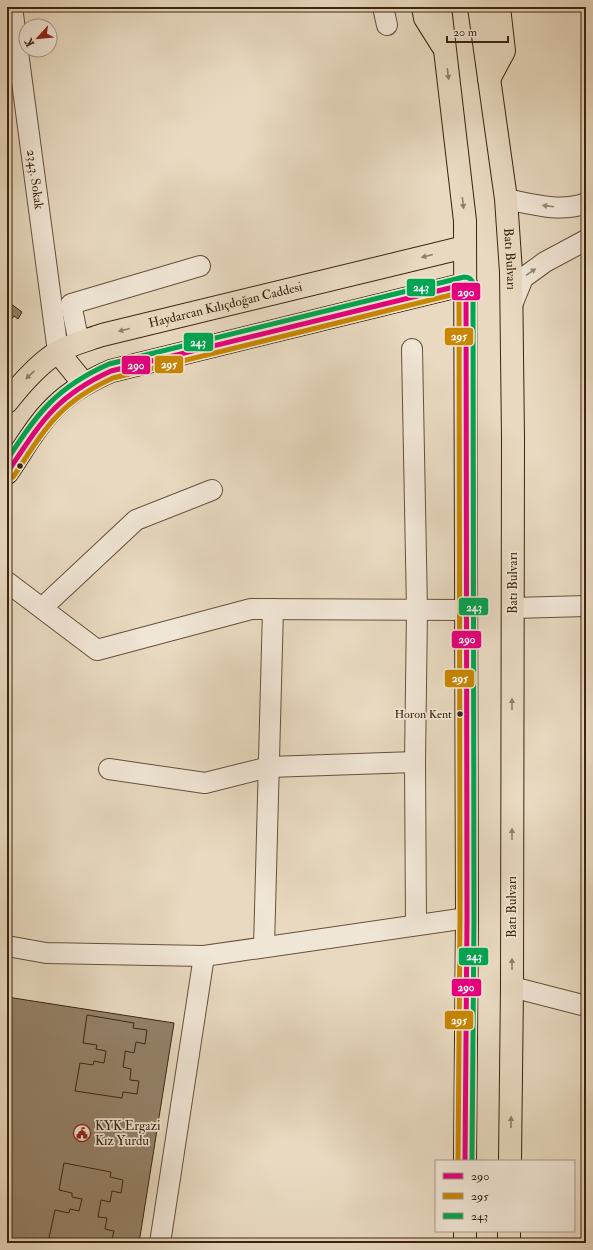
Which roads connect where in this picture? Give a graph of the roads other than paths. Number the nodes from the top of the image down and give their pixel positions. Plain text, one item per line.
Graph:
1 (12, 7) edge
2 (423, 7) edge
3 (440, 7) edge
4 (479, 7) edge
5 (499, 7) edge
6 (445, 50) junction
7 (489, 79) junction
8 (506, 199) junction
9 (586, 203) edge
10 (586, 240) edge
11 (465, 247) junction
12 (200, 266) dead end
13 (466, 284) junction
14 (512, 305) junction
15 (79, 343) junction
16 (412, 349) dead end
17 (58, 352) junction
18 (84, 384) junction
19 (7, 402) edge
20 (7, 473) edge
21 (212, 490) dead end
22 (7, 582) edge
23 (586, 606) edge
24 (42, 608) junction
25 (513, 608) junction
26 (273, 609) junction
27 (417, 610) junction
28 (466, 610) junction
29 (415, 762) junction
30 (269, 767) junction
31 (109, 769) dead end
32 (467, 918) junction
33 (416, 925) junction
34 (7, 946) edge
35 (264, 947) junction
36 (204, 956) junction
37 (512, 988) junction
38 (586, 1006) edge
39 (465, 1160) edge
40 (510, 1160) edge
41 (465, 1232) edge
42 (510, 1232) edge
43 (160, 1243) edge
44 (465, 1243) edge
45 (509, 1243) edge

1 - 17 street, 2343. Sokak
2 - 6 main road
3 - 6 main road
4 - 7 main road, Batı Bulvarı
5 - 7 main road
6 -> 11 main road
7 - 8 main road, Batı Bulvarı
9 -> 8 street
8 - 14 main road, Batı Bulvarı
14 -> 10 street
11 - 13 main road
11 -> 15 main road, Haydarcan Kılıçdoğan Caddesi
12 - 15 street
13 - 18 main road
13 - 28 main road
14 - 25 main road, Batı Bulvarı
15 - 17 main road, Haydarcan Kılıçdoğan Caddesi
16 - 27 street
17 - 18 main road
17 -> 19 main road, Haydarcan Kılıçdoğan Caddesi
18 - 20 main road
21 - 24 street
22 - 24 street
23 - 25 street
24 - 26 street
37 -> 25 main road, Batı Bulvarı
26 - 27 street
26 - 30 street
27 - 28 street
27 - 29 street
28 - 32 main road
29 - 30 street
29 - 33 street
30 - 31 street
30 - 35 street
32 - 33 street
32 - 39 main road
33 - 35 street
34 - 36 street
35 - 36 street
36 - 43 street
37 - 38 street
40 -> 37 main road, Batı Bulvarı
41 - 44 main road
42 - 45 main road

